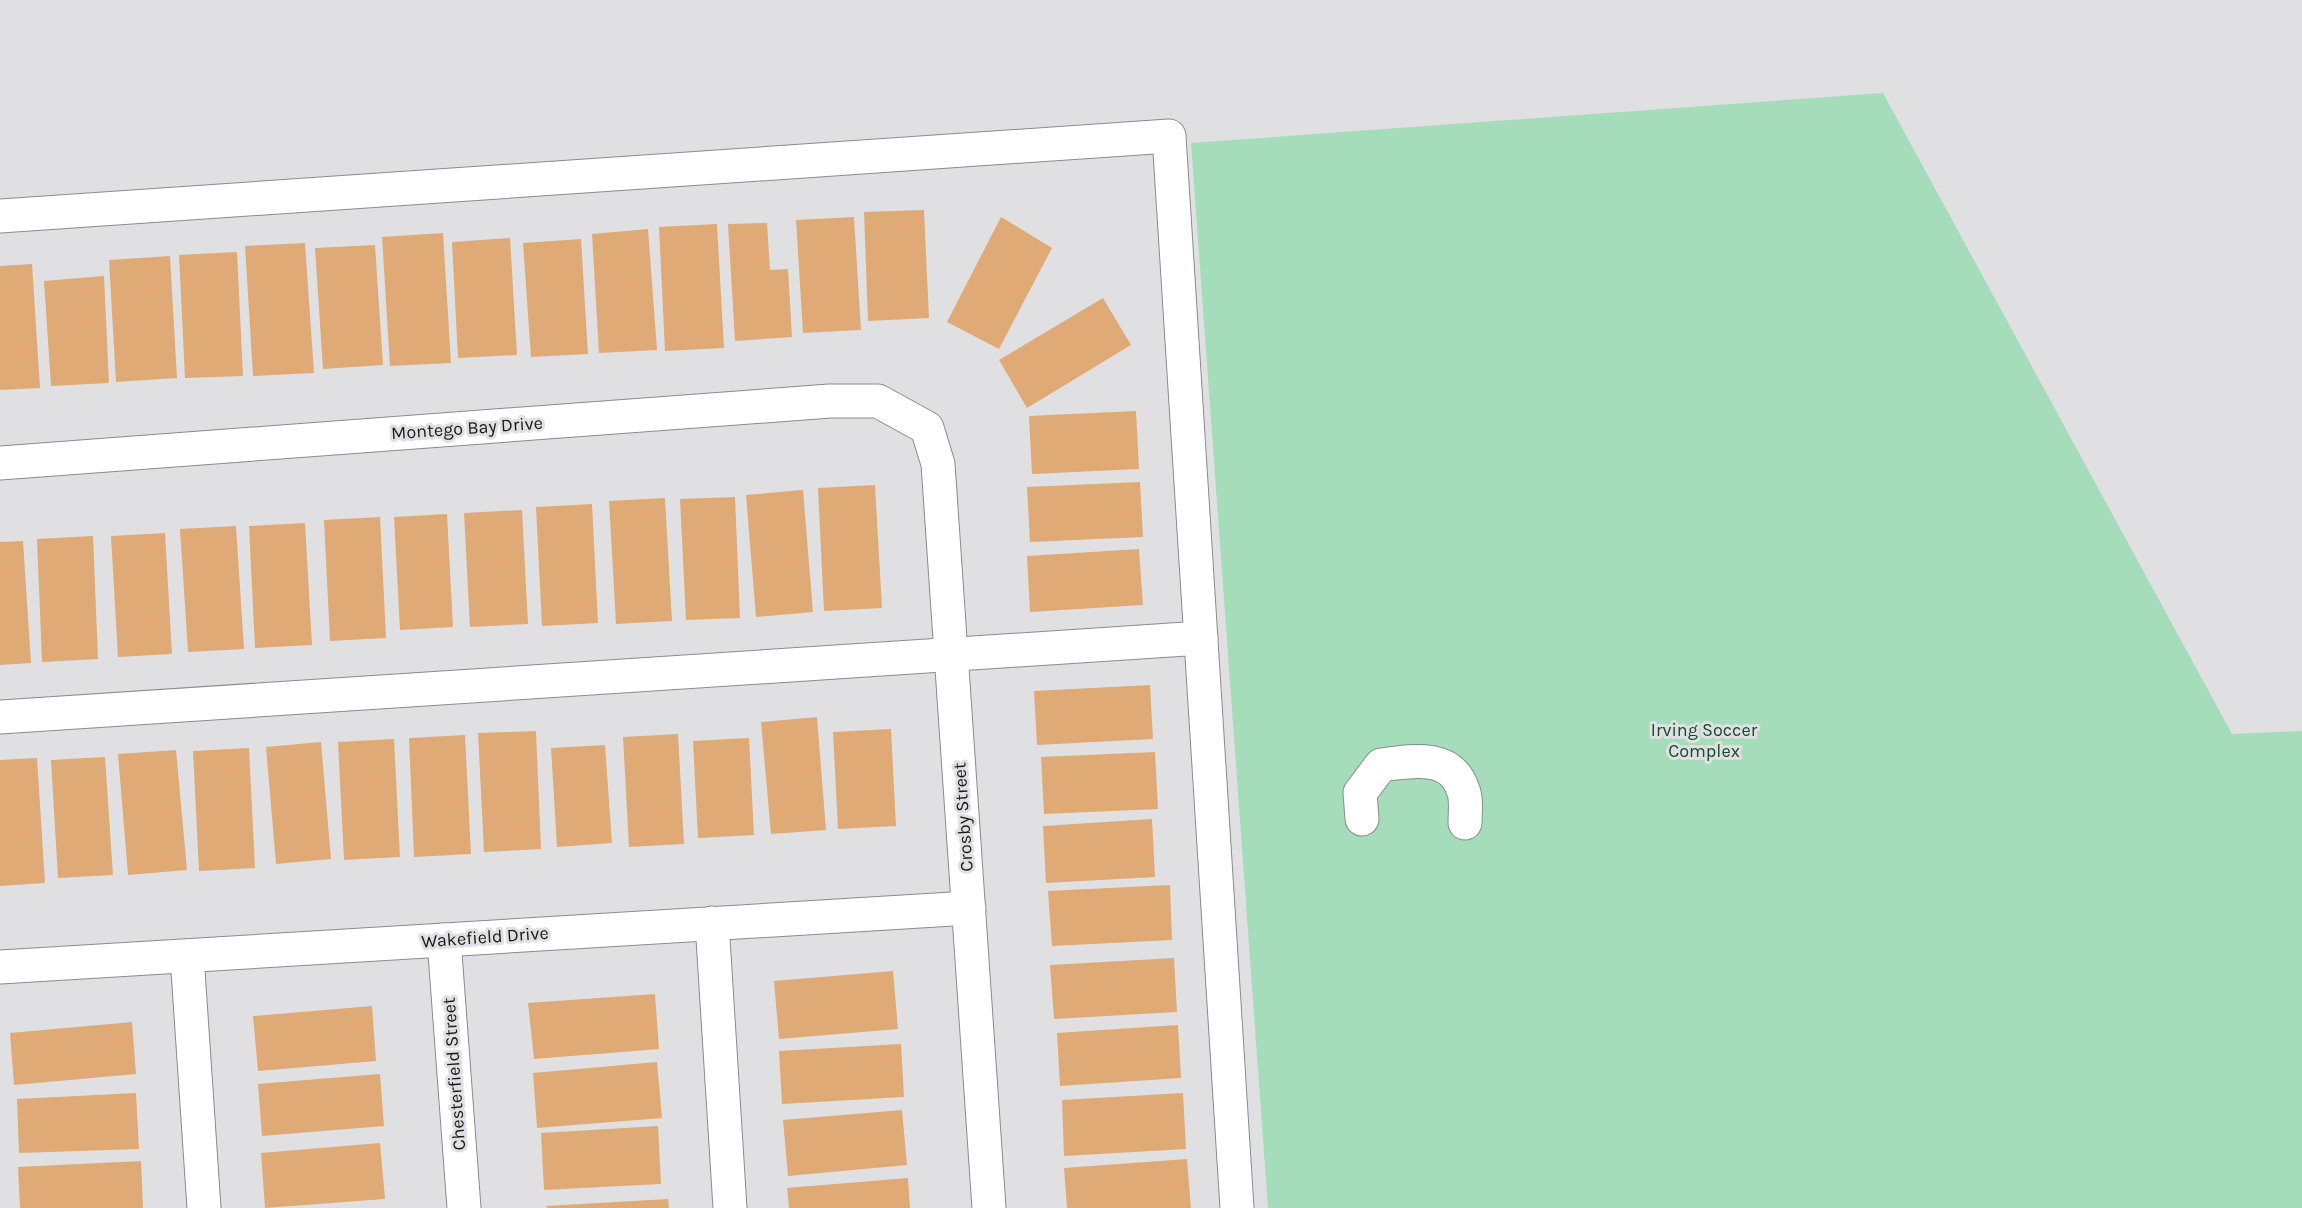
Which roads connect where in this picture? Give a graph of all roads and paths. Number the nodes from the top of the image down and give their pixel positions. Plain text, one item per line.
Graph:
1 (0, 216) edge
2 (927, 428) joint
3 (0, 463) edge
4 (1201, 638) junction
5 (952, 653) junction
6 (0, 717) edge
7 (1362, 819) dead end
8 (1465, 823) dead end
9 (969, 908) junction
10 (712, 923) junction
11 (444, 940) junction
12 (187, 956) junction
13 (0, 968) edge
14 (204, 1208) edge
15 (464, 1208) edge
16 (730, 1208) edge
17 (989, 1208) edge
18 (1237, 1208) edge

1 - 4 street
2 - 3 street, Montego Bay Drive
2 - 5 street, Crosby Street
4 - 5 street
4 - 18 street
5 - 6 street
5 - 9 street, Crosby Street
7 - 8 street
9 - 10 street, Wakefield Drive
9 - 17 street, Crosby Street
10 - 11 street, Wakefield Drive
10 - 16 street
11 - 12 street, Wakefield Drive
11 - 15 street, Chesterfield Street
12 - 13 street, Wakefield Drive
12 - 14 street

